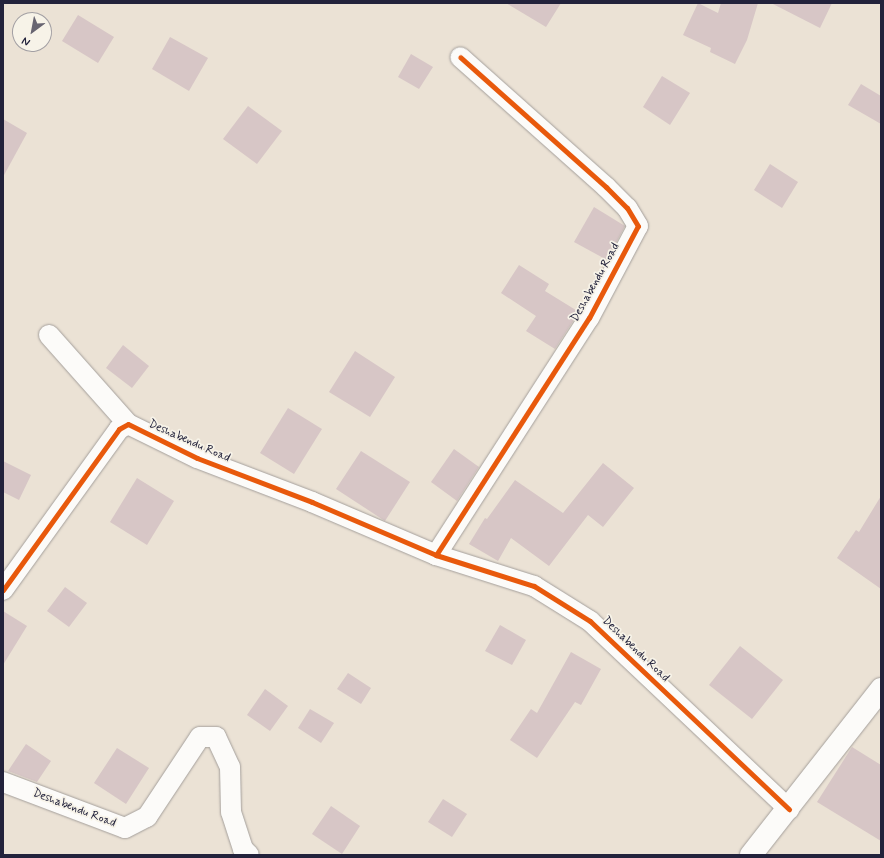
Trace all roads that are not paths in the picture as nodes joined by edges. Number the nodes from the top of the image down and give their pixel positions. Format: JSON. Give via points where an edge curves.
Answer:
{"nodes":[{"id":1,"x":460,"y":57,"type":"dead end"},
{"id":2,"x":49,"y":335,"type":"dead end"},
{"id":3,"x":128,"y":424,"type":"junction"},
{"id":4,"x":436,"y":555,"type":"junction"},
{"id":5,"x":3,"y":590,"type":"edge"},
{"id":6,"x":881,"y":689,"type":"edge"},
{"id":7,"x":3,"y":782,"type":"edge"},
{"id":8,"x":788,"y":809,"type":"junction"},
{"id":9,"x":249,"y":855,"type":"edge"},
{"id":10,"x":751,"y":855,"type":"edge"}],
"edges":[{"from":1,"to":4,"type":"street","name":"Deshabendu Road","via":[[606,186],[627,208],[638,226],[589,318]]},
{"from":2,"to":3,"type":"street"},
{"from":3,"to":4,"type":"street","name":"Deshabendu Road","via":[[197,458],[312,502]]},
{"from":3,"to":5,"type":"street","via":[[119,429]]},
{"from":4,"to":8,"type":"street","name":"Deshabendu Road","via":[[534,586],[590,621]]},
{"from":6,"to":8,"type":"main road"},
{"from":7,"to":9,"type":"street","name":"Deshabendu Road","via":[[125,828],[147,817],[200,737],[216,737],[230,767],[231,812],[243,850]]},
{"from":8,"to":10,"type":"main road"}]}
